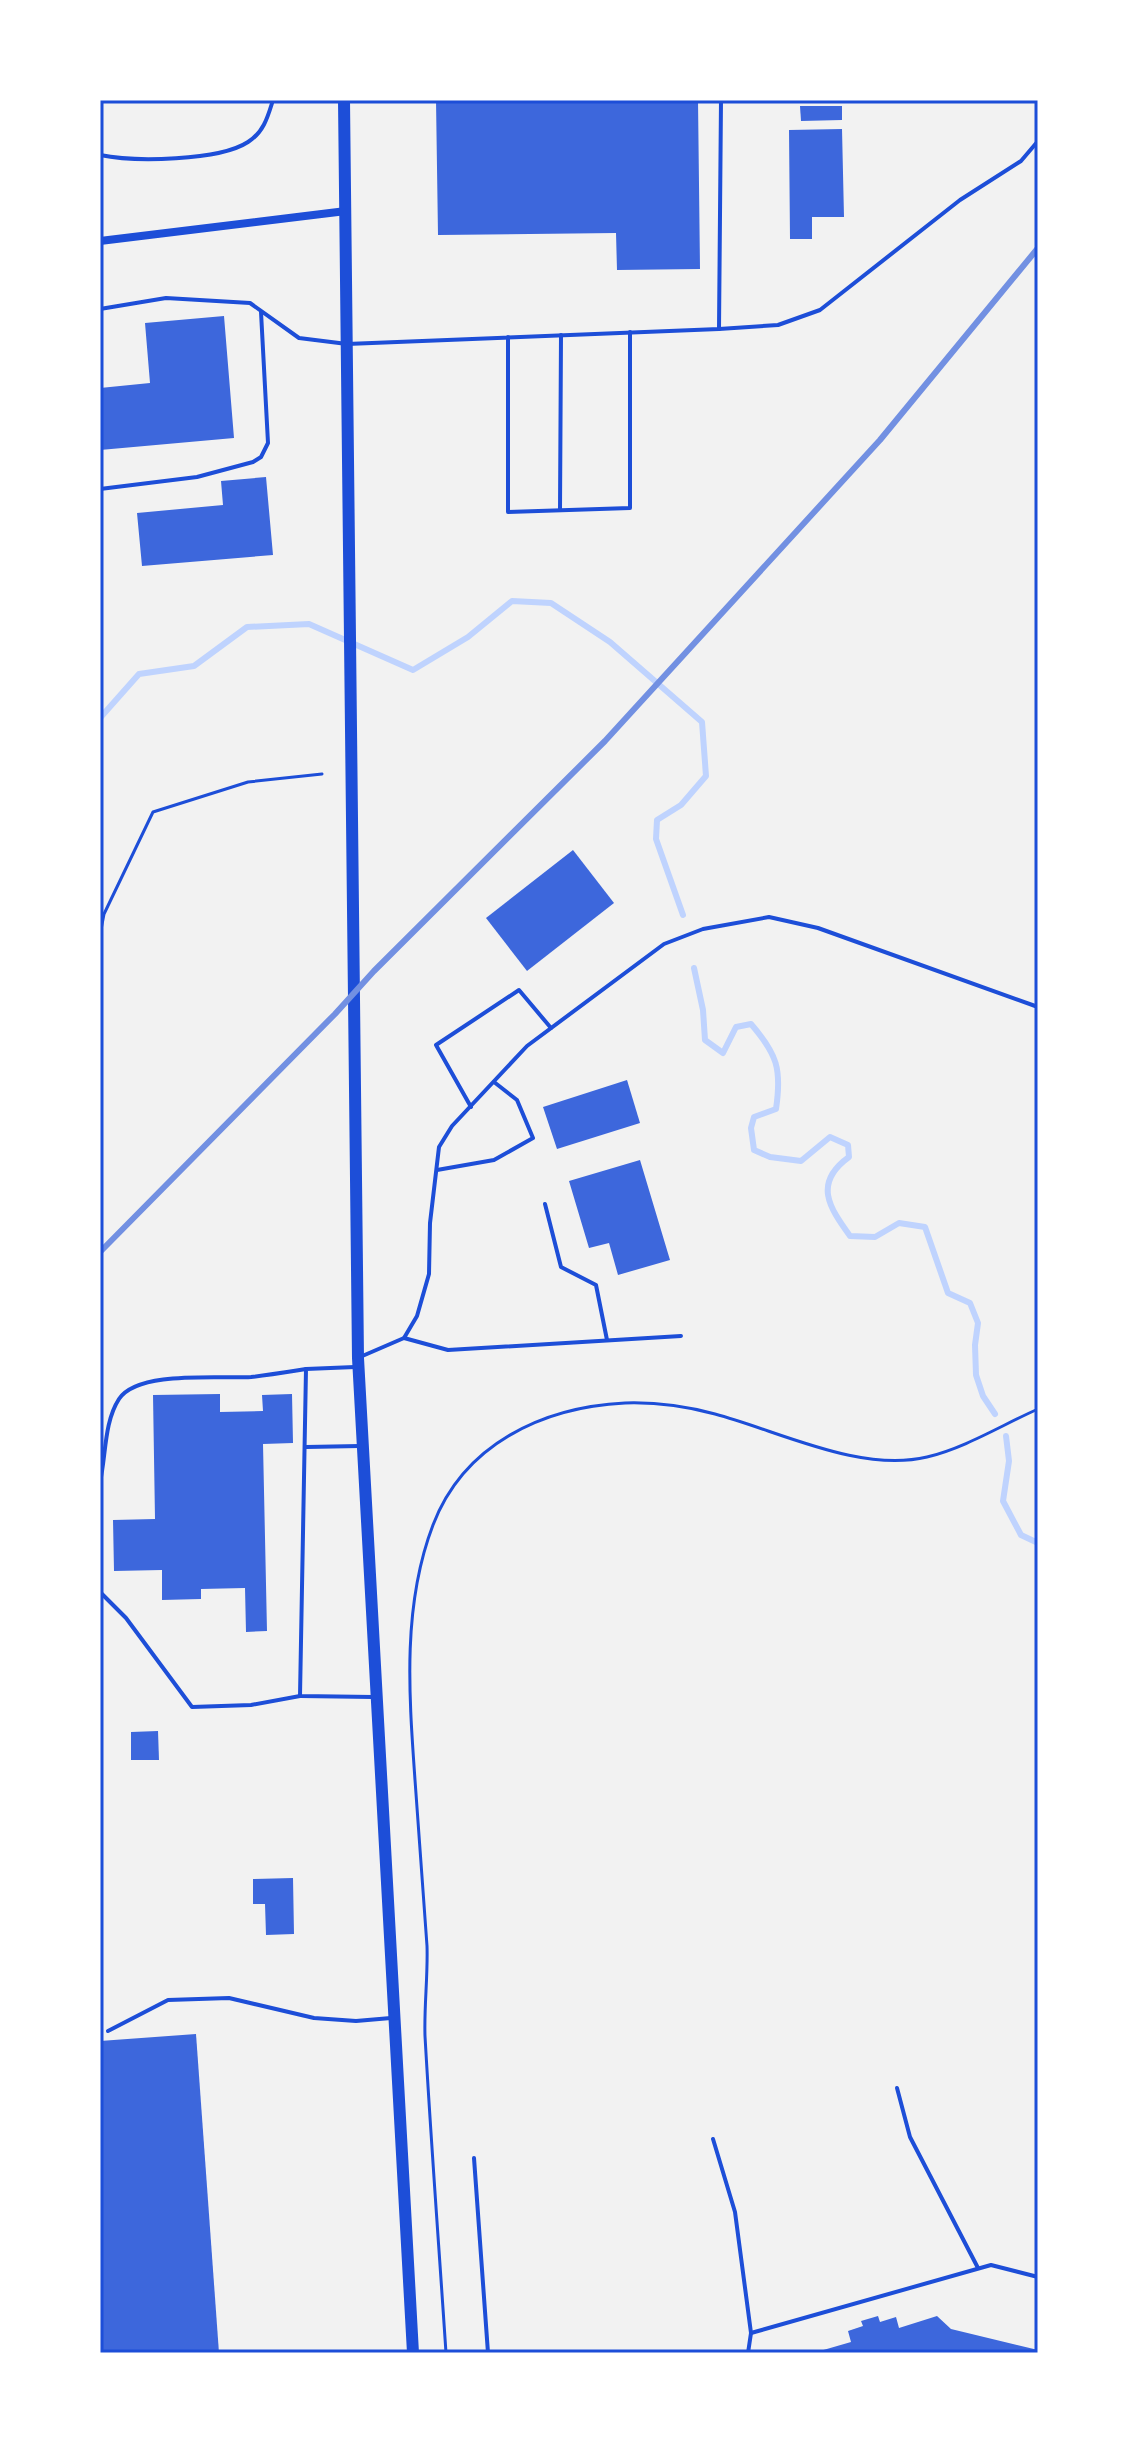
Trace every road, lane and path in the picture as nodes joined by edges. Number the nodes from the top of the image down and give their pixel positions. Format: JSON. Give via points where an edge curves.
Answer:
{"nodes":[{"id":1,"x":273,"y":100,"type":"edge"},
{"id":2,"x":344,"y":100,"type":"edge"},
{"id":3,"x":721,"y":100,"type":"edge"},
{"id":4,"x":1038,"y":141,"type":"edge"},
{"id":5,"x":100,"y":155,"type":"edge"},
{"id":6,"x":346,"y":211,"type":"junction"},
{"id":7,"x":100,"y":241,"type":"edge"},
{"id":8,"x":100,"y":309,"type":"edge"},
{"id":9,"x":261,"y":312,"type":"junction"},
{"id":10,"x":719,"y":329,"type":"junction"},
{"id":11,"x":630,"y":332,"type":"junction"},
{"id":12,"x":561,"y":335,"type":"junction"},
{"id":13,"x":508,"y":337,"type":"junction"},
{"id":14,"x":347,"y":344,"type":"junction"},
{"id":15,"x":100,"y":489,"type":"edge"},
{"id":16,"x":560,"y":510,"type":"junction"},
{"id":17,"x":322,"y":774,"type":"dead end"},
{"id":18,"x":100,"y":935,"type":"edge"},
{"id":19,"x":1038,"y":1007,"type":"edge"},
{"id":20,"x":551,"y":1028,"type":"junction"},
{"id":21,"x":494,"y":1082,"type":"junction"},
{"id":22,"x":471,"y":1107,"type":"junction"},
{"id":23,"x":437,"y":1170,"type":"junction"},
{"id":24,"x":545,"y":1204,"type":"dead end"},
{"id":25,"x":681,"y":1336,"type":"dead end"},
{"id":26,"x":404,"y":1338,"type":"junction"},
{"id":27,"x":607,"y":1340,"type":"junction"},
{"id":28,"x":358,"y":1362,"type":"junction"},
{"id":29,"x":306,"y":1369,"type":"junction"},
{"id":30,"x":1038,"y":1409,"type":"edge"},
{"id":31,"x":363,"y":1446,"type":"junction"},
{"id":32,"x":306,"y":1447,"type":"junction"},
{"id":33,"x":100,"y":1482,"type":"edge"},
{"id":34,"x":100,"y":1592,"type":"edge"},
{"id":35,"x":300,"y":1696,"type":"junction"},
{"id":36,"x":375,"y":1697,"type":"junction"},
{"id":37,"x":395,"y":2018,"type":"junction"},
{"id":38,"x":108,"y":2031,"type":"dead end"},
{"id":39,"x":897,"y":2088,"type":"dead end"},
{"id":40,"x":713,"y":2139,"type":"dead end"},
{"id":41,"x":474,"y":2158,"type":"dead end"},
{"id":42,"x":978,"y":2268,"type":"junction"},
{"id":43,"x":1038,"y":2277,"type":"edge"},
{"id":44,"x":751,"y":2333,"type":"junction"},
{"id":45,"x":413,"y":2353,"type":"edge"},
{"id":46,"x":446,"y":2353,"type":"edge"},
{"id":47,"x":488,"y":2353,"type":"edge"},
{"id":48,"x":737,"y":2353,"type":"edge"},
{"id":49,"x":748,"y":2353,"type":"edge"}],
"edges":[{"from":1,"to":5,"type":"lane","via":[[266,124],[232,150],[125,160]]},
{"from":2,"to":6,"type":"main road"},
{"from":3,"to":10,"type":"lane"},
{"from":4,"to":10,"type":"lane","via":[[1021,161],[960,200],[820,310],[778,325]]},
{"from":6,"to":7,"type":"street"},
{"from":6,"to":14,"type":"main road"},
{"from":8,"to":9,"type":"lane","via":[[166,298],[250,303]]},
{"from":9,"to":14,"type":"lane","via":[[299,338]]},
{"from":9,"to":15,"type":"lane","via":[[268,443],[261,457],[197,477]]},
{"from":10,"to":11,"type":"lane"},
{"from":11,"to":12,"type":"lane"},
{"from":11,"to":16,"type":"lane","via":[[630,508]]},
{"from":12,"to":13,"type":"lane"},
{"from":12,"to":16,"type":"lane"},
{"from":13,"to":14,"type":"lane"},
{"from":13,"to":16,"type":"lane","via":[[508,512]]},
{"from":14,"to":28,"type":"main road"},
{"from":17,"to":18,"type":"path","via":[[248,782],[153,812],[104,914]]},
{"from":19,"to":20,"type":"lane","via":[[818,928],[769,917],[703,929],[664,944]]},
{"from":20,"to":21,"type":"lane"},
{"from":20,"to":22,"type":"lane","via":[[519,990],[436,1045]]},
{"from":21,"to":22,"type":"lane"},
{"from":21,"to":23,"type":"lane","via":[[517,1100],[533,1138],[494,1160]]},
{"from":22,"to":23,"type":"lane","via":[[439,1147]]},
{"from":23,"to":26,"type":"lane","via":[[429,1274],[417,1316]]},
{"from":24,"to":27,"type":"lane","via":[[561,1267],[596,1285]]},
{"from":25,"to":27,"type":"lane"},
{"from":26,"to":27,"type":"lane","via":[[448,1350]]},
{"from":26,"to":28,"type":"lane"},
{"from":28,"to":29,"type":"lane"},
{"from":28,"to":31,"type":"main road"},
{"from":29,"to":32,"type":"lane"},
{"from":29,"to":33,"type":"lane","via":[[159,1380],[135,1387],[120,1396],[109,1423]]},
{"from":30,"to":46,"type":"path","via":[[927,1457],[892,1461],[852,1455],[678,1406],[588,1406],[523,1427],[476,1462],[452,1489],[418,1573],[410,1637],[427,1952],[425,2032]]},
{"from":31,"to":32,"type":"lane"},
{"from":31,"to":36,"type":"main road"},
{"from":32,"to":35,"type":"lane"},
{"from":34,"to":35,"type":"lane","via":[[126,1618],[192,1707]]},
{"from":35,"to":36,"type":"lane"},
{"from":36,"to":37,"type":"main road"},
{"from":37,"to":38,"type":"lane","via":[[314,2018],[229,1998],[168,2000]]},
{"from":37,"to":45,"type":"main road"},
{"from":39,"to":42,"type":"lane","via":[[910,2137]]},
{"from":40,"to":44,"type":"lane","via":[[735,2212]]},
{"from":41,"to":47,"type":"lane"},
{"from":42,"to":43,"type":"lane","via":[[991,2265]]},
{"from":42,"to":44,"type":"lane"},
{"from":44,"to":49,"type":"lane"},
{"from":48,"to":49,"type":"lane"}]}
